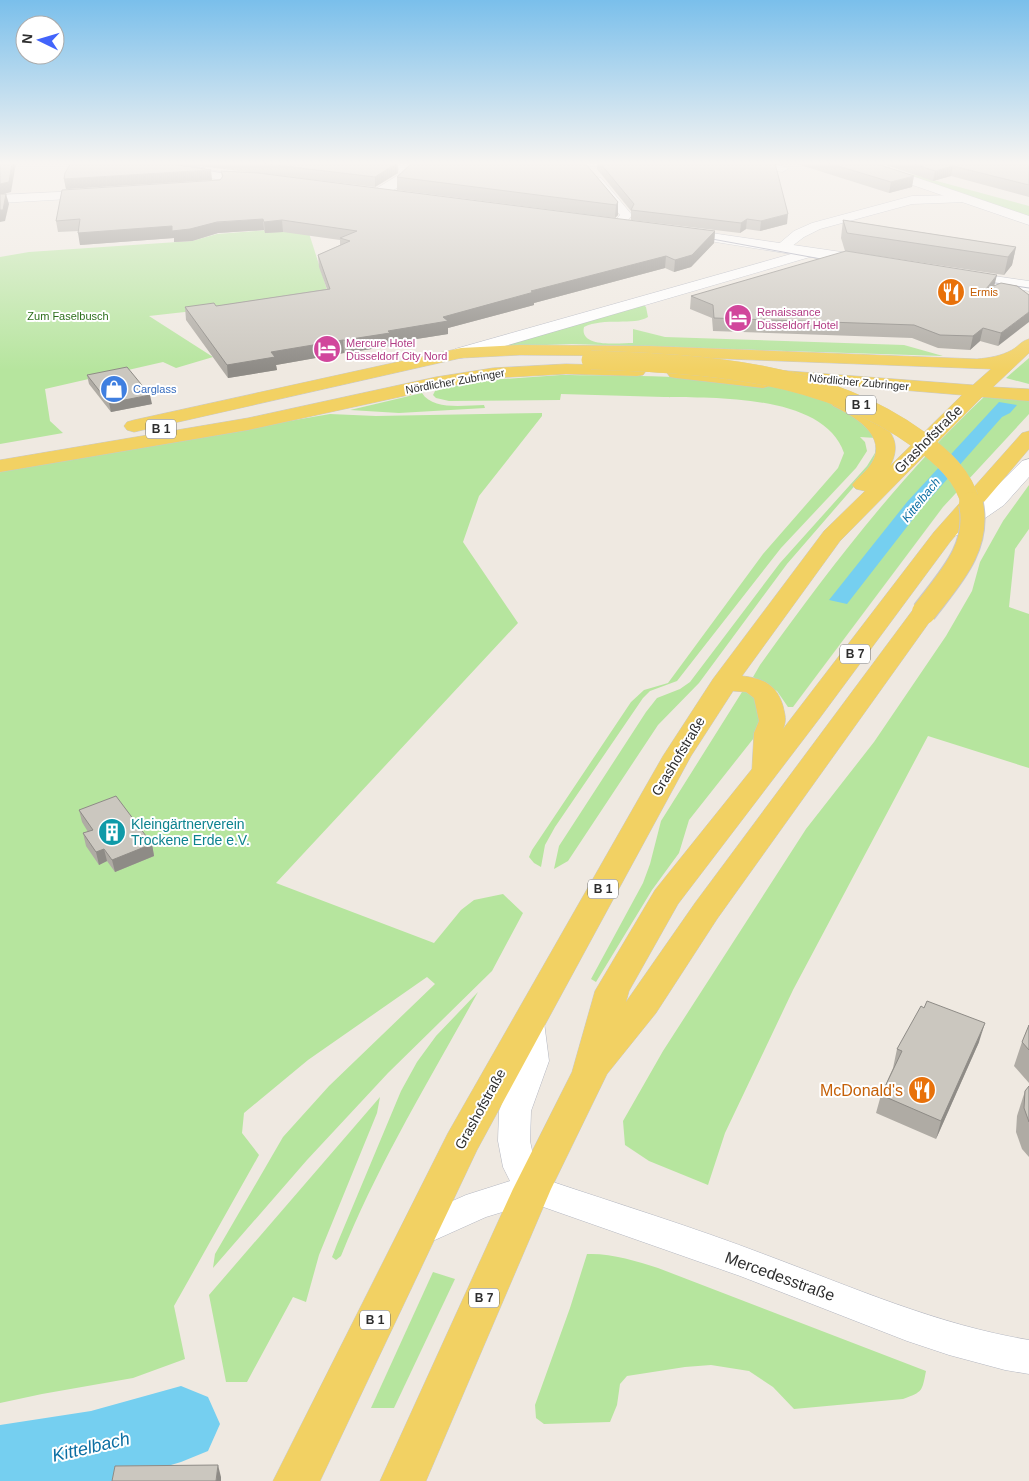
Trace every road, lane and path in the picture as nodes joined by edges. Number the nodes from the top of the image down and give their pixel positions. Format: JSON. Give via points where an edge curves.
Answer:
{"nodes":[{"id":1,"x":669,"y":232,"type":"edge"},
{"id":2,"x":673,"y":232,"type":"edge"},
{"id":3,"x":803,"y":232,"type":"edge"},
{"id":4,"x":782,"y":247,"type":"junction"},
{"id":5,"x":828,"y":254,"type":"junction"},
{"id":6,"x":768,"y":257,"type":"junction"},
{"id":7,"x":795,"y":257,"type":"junction"},
{"id":8,"x":1029,"y":286,"type":"edge"},
{"id":9,"x":1029,"y":295,"type":"edge"},
{"id":10,"x":1023,"y":349,"type":"edge"},
{"id":11,"x":461,"y":353,"type":"junction"},
{"id":12,"x":913,"y":362,"type":"junction"},
{"id":13,"x":676,"y":373,"type":"junction"},
{"id":14,"x":850,"y":380,"type":"junction"},
{"id":15,"x":982,"y":393,"type":"junction"},
{"id":16,"x":1029,"y":396,"type":"edge"},
{"id":17,"x":1029,"y":437,"type":"edge"},
{"id":18,"x":0,"y":450,"type":"edge"},
{"id":19,"x":0,"y":456,"type":"edge"},
{"id":20,"x":1029,"y":465,"type":"edge"},
{"id":21,"x":0,"y":466,"type":"edge"},
{"id":22,"x":832,"y":536,"type":"junction"},
{"id":23,"x":942,"y":537,"type":"junction"},
{"id":24,"x":722,"y":685,"type":"junction"},
{"id":25,"x":765,"y":768,"type":"junction"},
{"id":26,"x":529,"y":1022,"type":"junction"},
{"id":27,"x":590,"y":1072,"type":"junction"},
{"id":28,"x":532,"y":1189,"type":"junction"},
{"id":29,"x":417,"y":1233,"type":"junction"},
{"id":30,"x":1029,"y":1357,"type":"edge"},
{"id":31,"x":296,"y":1481,"type":"edge"},
{"id":32,"x":403,"y":1481,"type":"edge"}],
"edges":[{"from":1,"to":6,"type":"main road"},
{"from":2,"to":4,"type":"main road"},
{"from":3,"to":4,"type":"street"},
{"from":4,"to":5,"type":"main road"},
{"from":5,"to":7,"type":"main road","name":"Nördlicher Zubringer"},
{"from":5,"to":7,"type":"main road","via":[[883,267]]},
{"from":6,"to":7,"type":"main road","name":"Nördlicher Zubringer"},
{"from":6,"to":11,"type":"main road","name":"Nördlicher Zubringer"},
{"from":8,"to":9,"type":"main road","via":[[944,277]]},
{"from":10,"to":12,"type":"main road","name":"Nördlicher Zubringer","via":[[996,363]]},
{"from":10,"to":15,"type":"main road","name":"Grashofstraße"},
{"from":11,"to":12,"type":"main road","name":"Nördlicher Zubringer","via":[[650,351]]},
{"from":11,"to":18,"type":"main road","name":"Nördlicher Zubringer","number":"B 1","via":[[96,434]]},
{"from":12,"to":14,"type":"main road","via":[[927,369],[926,374],[913,380]]},
{"from":13,"to":14,"type":"main road","name":"Nördlicher Zubringer"},
{"from":13,"to":21,"type":"main road","name":"Nördlicher Zubringer","number":"B 1","via":[[566,369],[493,373],[248,424]]},
{"from":13,"to":22,"type":"main road","number":"B 1","via":[[794,386],[847,405],[872,423],[885,442],[884,459],[840,512]]},
{"from":14,"to":15,"type":"main road","name":"Nördlicher Zubringer"},
{"from":15,"to":16,"type":"main road","name":"Nördlicher Zubringer"},
{"from":15,"to":22,"type":"main road","name":"Grashofstraße"},
{"from":17,"to":23,"type":"main road","number":"B 7"},
{"from":19,"to":27,"type":"main road","number":"B 1","bridge":true,"via":[[145,432],[432,372],[478,364],[542,359],[690,364],[782,378],[864,406],[916,436],[949,464],[971,499],[971,538],[966,550],[706,911],[644,1004]]},
{"from":20,"to":23,"type":"main road","via":[[996,500]]},
{"from":22,"to":24,"type":"main road","name":"Grashofstraße","number":"B 1"},
{"from":23,"to":25,"type":"main road","number":"B 7"},
{"from":24,"to":25,"type":"main road","via":[[731,682],[752,685],[767,696],[773,721],[768,733]]},
{"from":24,"to":26,"type":"main road","name":"Grashofstraße","number":"B 1","via":[[676,756]]},
{"from":25,"to":27,"type":"main road","number":"B 7","via":[[652,920],[612,991]]},
{"from":26,"to":28,"type":"street","via":[[534,1060],[515,1112],[514,1141],[519,1166]]},
{"from":26,"to":29,"type":"main road","name":"Grashofstraße","number":"B 1","via":[[461,1144]]},
{"from":27,"to":28,"type":"main road","number":"B 7"},
{"from":28,"to":29,"type":"street","via":[[478,1205]]},
{"from":28,"to":30,"type":"street","name":"Mercedesstraße","via":[[747,1263],[924,1329]]},
{"from":28,"to":32,"type":"main road","number":"B 7"},
{"from":29,"to":31,"type":"main road","number":"B 1"}]}
